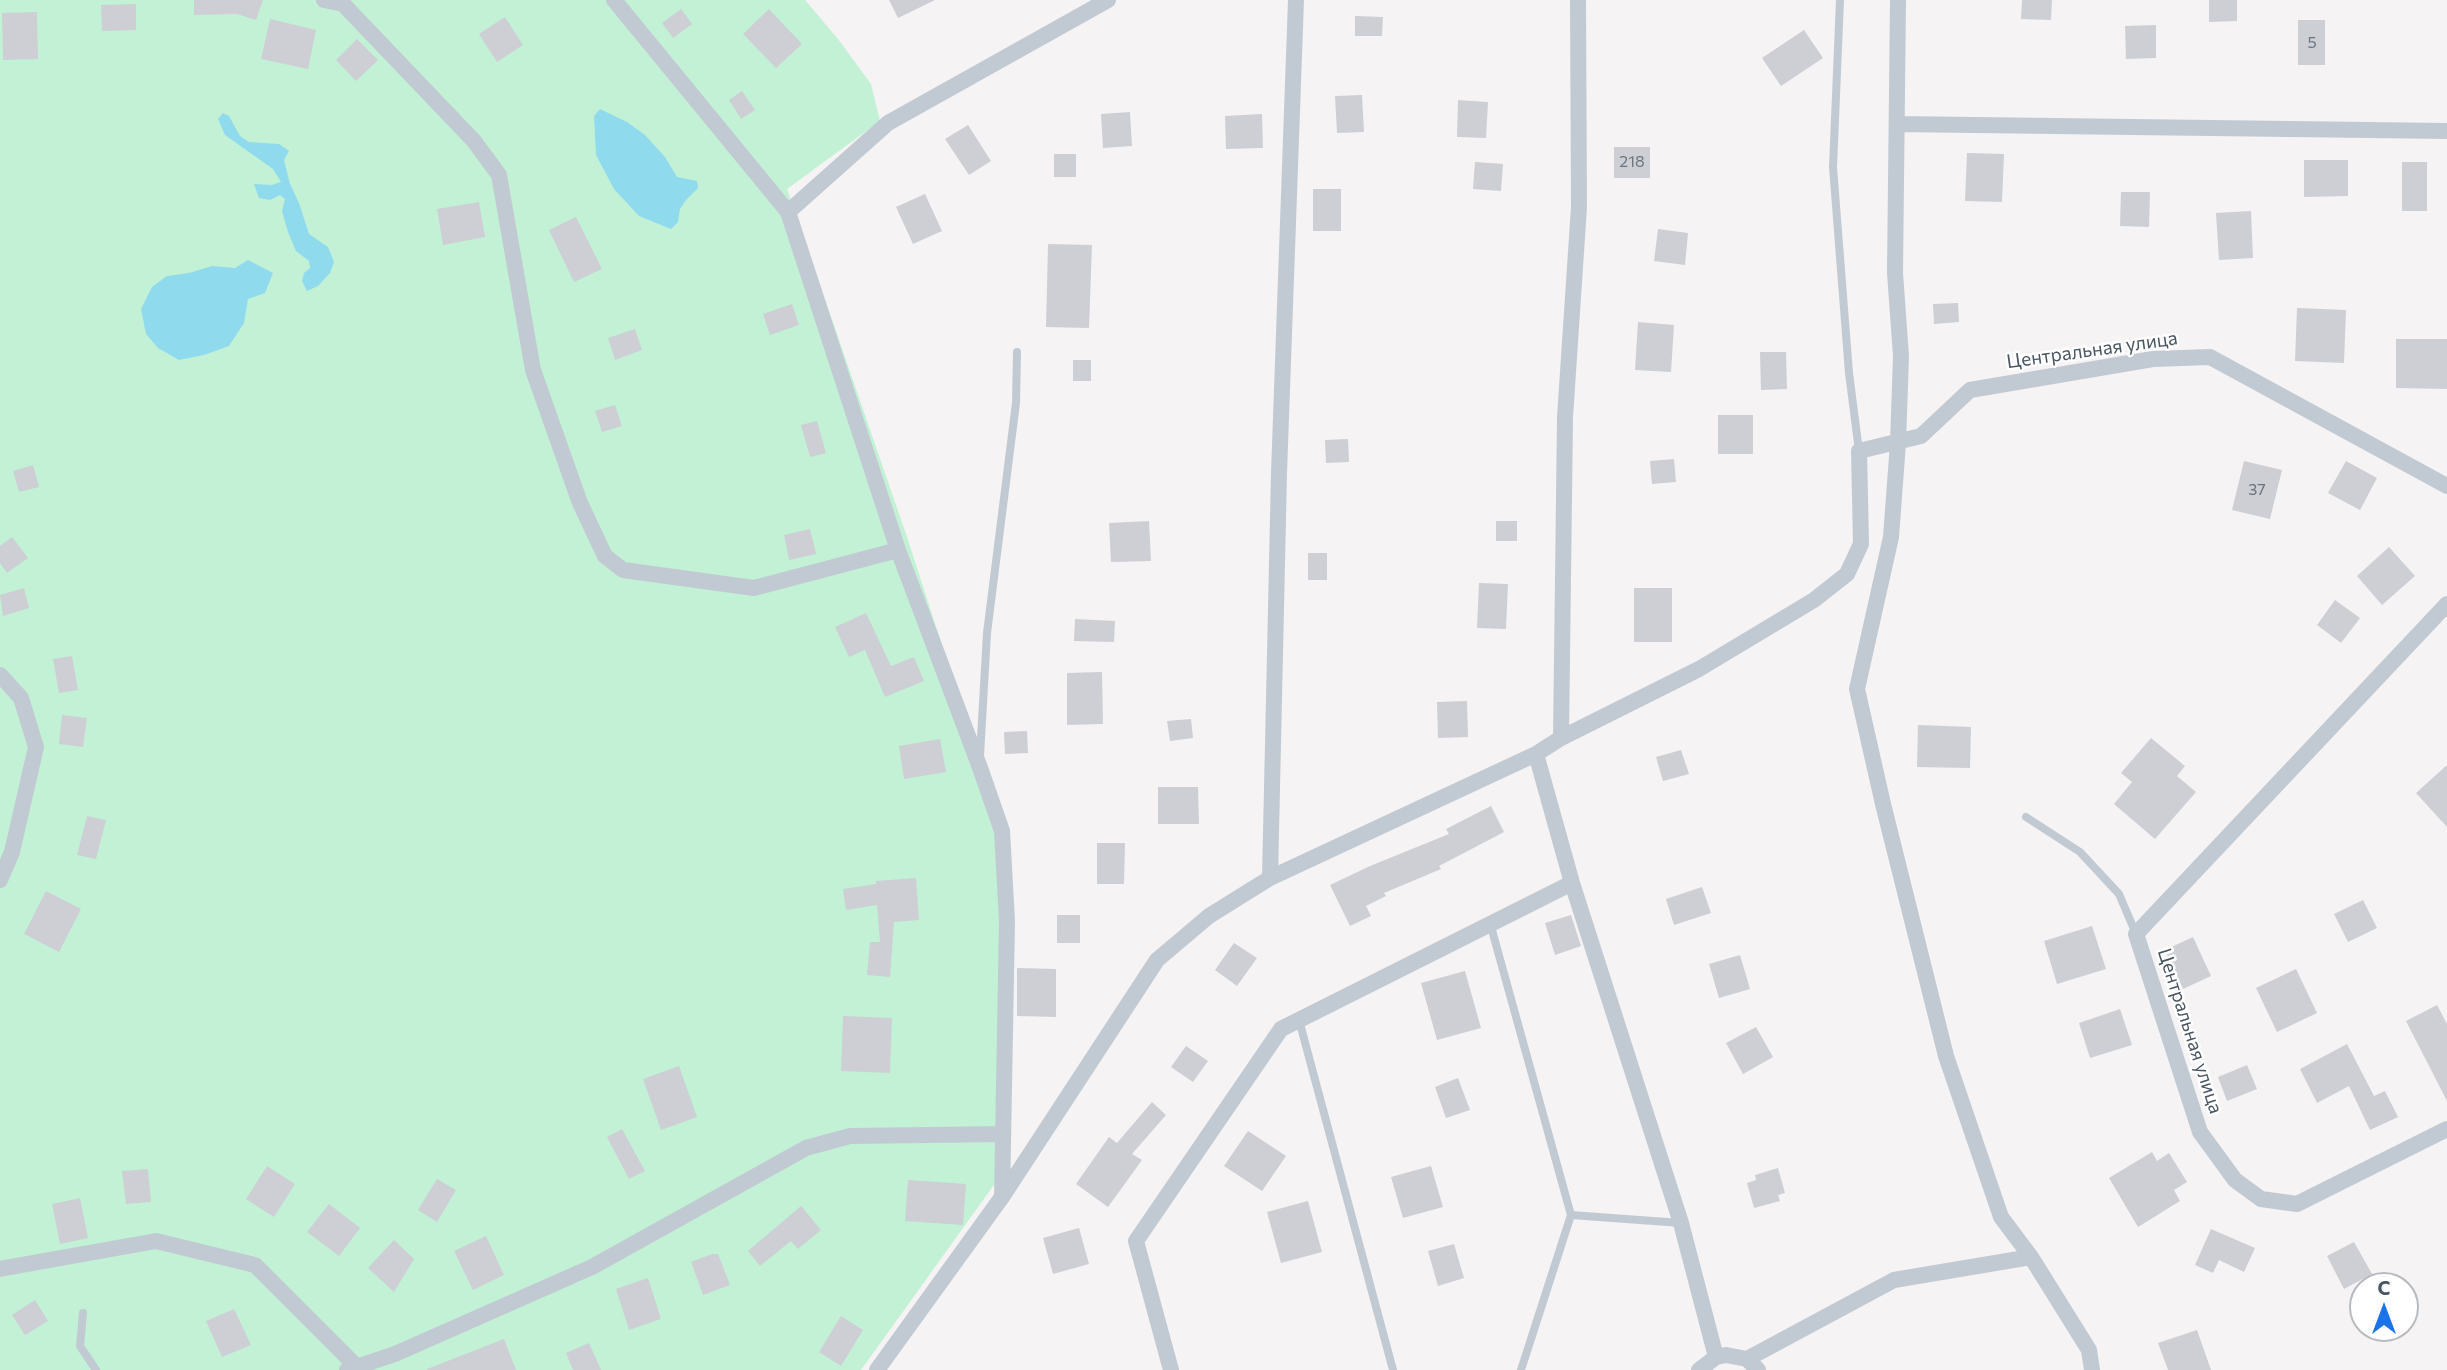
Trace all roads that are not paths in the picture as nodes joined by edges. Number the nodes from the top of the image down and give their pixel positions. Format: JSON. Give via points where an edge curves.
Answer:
{"nodes":[{"id":1,"x":324,"y":0,"type":"edge"},
{"id":2,"x":614,"y":0,"type":"edge"},
{"id":3,"x":1108,"y":0,"type":"edge"},
{"id":4,"x":1296,"y":0,"type":"edge"},
{"id":5,"x":1578,"y":0,"type":"edge"},
{"id":6,"x":1840,"y":0,"type":"edge"},
{"id":7,"x":1898,"y":0,"type":"edge"},
{"id":8,"x":1897,"y":124,"type":"junction"},
{"id":9,"x":2447,"y":131,"type":"edge"},
{"id":10,"x":788,"y":212,"type":"junction"},
{"id":11,"x":1017,"y":352,"type":"dead end"},
{"id":12,"x":1898,"y":443,"type":"junction"},
{"id":13,"x":1858,"y":451,"type":"junction"},
{"id":14,"x":2447,"y":486,"type":"edge"},
{"id":15,"x":898,"y":550,"type":"junction"},
{"id":16,"x":2447,"y":604,"type":"edge"},
{"id":17,"x":0,"y":675,"type":"edge"},
{"id":18,"x":1561,"y":738,"type":"junction"},
{"id":19,"x":1536,"y":754,"type":"junction"},
{"id":20,"x":979,"y":765,"type":"junction"},
{"id":21,"x":2026,"y":817,"type":"dead end"},
{"id":22,"x":1270,"y":878,"type":"junction"},
{"id":23,"x":0,"y":880,"type":"edge"},
{"id":24,"x":1572,"y":883,"type":"junction"},
{"id":25,"x":1490,"y":923,"type":"junction"},
{"id":26,"x":2136,"y":934,"type":"junction"},
{"id":27,"x":1299,"y":1020,"type":"junction"},
{"id":28,"x":2447,"y":1129,"type":"edge"},
{"id":29,"x":1003,"y":1134,"type":"junction"},
{"id":30,"x":1003,"y":1197,"type":"junction"},
{"id":31,"x":1571,"y":1215,"type":"junction"},
{"id":32,"x":1681,"y":1223,"type":"junction"},
{"id":33,"x":2031,"y":1257,"type":"junction"},
{"id":34,"x":0,"y":1269,"type":"edge"},
{"id":35,"x":83,"y":1313,"type":"dead end"},
{"id":36,"x":1716,"y":1357,"type":"junction"},
{"id":37,"x":1752,"y":1365,"type":"edge"},
{"id":38,"x":352,"y":1368,"type":"edge"},
{"id":39,"x":96,"y":1370,"type":"edge"},
{"id":40,"x":877,"y":1370,"type":"edge"},
{"id":41,"x":1171,"y":1370,"type":"edge"},
{"id":42,"x":1393,"y":1370,"type":"edge"},
{"id":43,"x":1521,"y":1370,"type":"edge"},
{"id":44,"x":1699,"y":1370,"type":"edge"},
{"id":45,"x":2092,"y":1370,"type":"edge"}],
"edges":[{"from":1,"to":15,"type":"street","via":[[343,4],[474,141],[499,175],[533,370],[580,503],[605,556],[623,570],[754,588]]},
{"from":2,"to":10,"type":"street"},
{"from":3,"to":10,"type":"street","via":[[888,122]]},
{"from":4,"to":22,"type":"street"},
{"from":5,"to":18,"type":"street","via":[[1579,207],[1565,417]]},
{"from":6,"to":13,"type":"lane","via":[[1833,167]]},
{"from":7,"to":8,"type":"street"},
{"from":8,"to":9,"type":"street"},
{"from":8,"to":12,"type":"street"},
{"from":10,"to":15,"type":"street"},
{"from":11,"to":20,"type":"lane","via":[[1016,403],[987,633]]},
{"from":12,"to":13,"type":"street","name":"Центральная улица"},
{"from":12,"to":14,"type":"street","name":"Центральная улица","via":[[1921,436],[1970,390],[2153,359],[2210,357]]},
{"from":12,"to":33,"type":"street","via":[[1891,537],[1857,689],[1946,1056],[2001,1217]]},
{"from":13,"to":18,"type":"street","via":[[1861,544],[1847,574],[1814,600],[1699,669]]},
{"from":15,"to":20,"type":"street"},
{"from":16,"to":26,"type":"street","name":"Центральная улица"},
{"from":17,"to":23,"type":"street","via":[[21,698],[36,747],[12,852]]},
{"from":18,"to":19,"type":"street"},
{"from":19,"to":22,"type":"street"},
{"from":19,"to":24,"type":"street"},
{"from":20,"to":29,"type":"street","via":[[1002,831],[1006,874]]},
{"from":21,"to":26,"type":"lane","via":[[2080,852],[2112,886]]},
{"from":22,"to":30,"type":"street","via":[[1209,916],[1157,960]]},
{"from":24,"to":25,"type":"street"},
{"from":24,"to":32,"type":"street"},
{"from":25,"to":27,"type":"street"},
{"from":25,"to":31,"type":"lane"},
{"from":26,"to":28,"type":"street","name":"Центральная улица","via":[[2200,1132],[2235,1180],[2261,1199],[2297,1204]]},
{"from":27,"to":41,"type":"street","via":[[1281,1029],[1136,1241]]},
{"from":27,"to":42,"type":"lane"},
{"from":29,"to":30,"type":"street"},
{"from":29,"to":38,"type":"street","via":[[850,1136],[806,1148],[592,1267],[396,1354]]},
{"from":30,"to":40,"type":"street"},
{"from":31,"to":32,"type":"lane"},
{"from":31,"to":43,"type":"lane"},
{"from":32,"to":36,"type":"street"},
{"from":33,"to":37,"type":"street","via":[[1894,1280]]},
{"from":33,"to":45,"type":"street","via":[[2089,1350]]},
{"from":34,"to":38,"type":"street","via":[[156,1241],[255,1265]]},
{"from":35,"to":39,"type":"lane","via":[[80,1346]]},
{"from":36,"to":37,"type":"street","via":[[1726,1355]]},
{"from":36,"to":44,"type":"street"}]}
